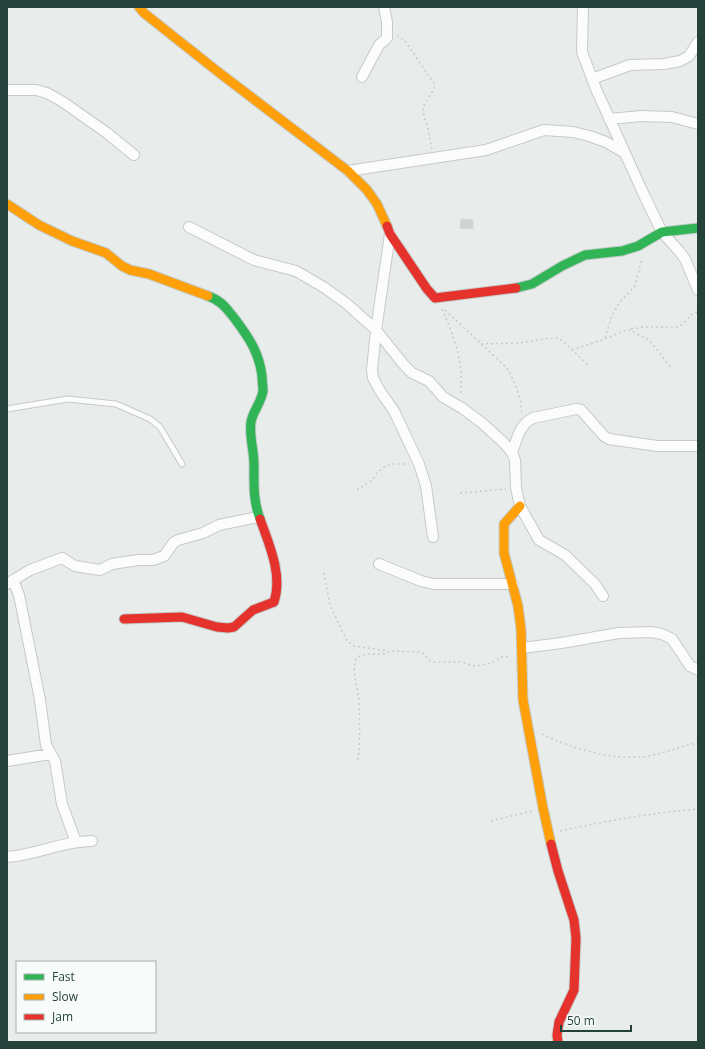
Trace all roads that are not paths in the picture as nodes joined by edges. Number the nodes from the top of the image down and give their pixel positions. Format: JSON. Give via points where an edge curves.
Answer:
{"nodes":[{"id":1,"x":139,"y":7,"type":"edge"},
{"id":2,"x":384,"y":7,"type":"edge"},
{"id":3,"x":582,"y":7,"type":"edge"},
{"id":4,"x":698,"y":42,"type":"edge"},
{"id":5,"x":362,"y":77,"type":"dead end"},
{"id":6,"x":592,"y":79,"type":"junction"},
{"id":7,"x":7,"y":90,"type":"edge"},
{"id":8,"x":609,"y":119,"type":"junction"},
{"id":9,"x":698,"y":124,"type":"edge"},
{"id":10,"x":625,"y":153,"type":"junction"},
{"id":11,"x":134,"y":155,"type":"dead end"},
{"id":12,"x":348,"y":171,"type":"junction"},
{"id":13,"x":7,"y":204,"type":"edge"},
{"id":14,"x":189,"y":226,"type":"dead end"},
{"id":15,"x":698,"y":228,"type":"edge"},
{"id":16,"x":662,"y":232,"type":"junction"},
{"id":17,"x":390,"y":234,"type":"junction"},
{"id":18,"x":698,"y":290,"type":"edge"},
{"id":19,"x":376,"y":330,"type":"junction"},
{"id":20,"x":7,"y":408,"type":"edge"},
{"id":21,"x":698,"y":446,"type":"edge"},
{"id":22,"x":512,"y":453,"type":"junction"},
{"id":23,"x":182,"y":464,"type":"dead end"},
{"id":24,"x":520,"y":506,"type":"junction"},
{"id":25,"x":258,"y":517,"type":"junction"},
{"id":26,"x":433,"y":537,"type":"dead end"},
{"id":27,"x":378,"y":564,"type":"dead end"},
{"id":28,"x":10,"y":582,"type":"edge"},
{"id":29,"x":512,"y":584,"type":"junction"},
{"id":30,"x":603,"y":596,"type":"dead end"},
{"id":31,"x":124,"y":619,"type":"dead end"},
{"id":32,"x":522,"y":651,"type":"junction"},
{"id":33,"x":698,"y":670,"type":"edge"},
{"id":34,"x":51,"y":754,"type":"junction"},
{"id":35,"x":7,"y":761,"type":"edge"},
{"id":36,"x":92,"y":841,"type":"dead end"},
{"id":37,"x":76,"y":842,"type":"junction"},
{"id":38,"x":7,"y":857,"type":"edge"},
{"id":39,"x":558,"y":1042,"type":"edge"}],
"edges":[{"from":1,"to":12,"type":"street","via":[[217,71]]},
{"from":2,"to":5,"type":"street","via":[[387,38],[379,46]]},
{"from":3,"to":6,"type":"street","via":[[582,52]]},
{"from":4,"to":6,"type":"street","via":[[689,56],[680,61],[630,65]]},
{"from":6,"to":8,"type":"street"},
{"from":7,"to":11,"type":"street","via":[[36,90],[47,93],[101,128]]},
{"from":8,"to":9,"type":"street","via":[[672,117]]},
{"from":8,"to":10,"type":"street"},
{"from":10,"to":12,"type":"street","via":[[589,136],[544,130],[486,150]]},
{"from":10,"to":16,"type":"street"},
{"from":12,"to":17,"type":"street","via":[[377,204]]},
{"from":13,"to":25,"type":"street","via":[[72,242],[106,253],[130,270],[149,274],[216,299],[240,325],[250,339],[260,362],[263,389],[251,423],[254,494]]},
{"from":14,"to":19,"type":"street","via":[[254,260],[296,271],[347,304]]},
{"from":15,"to":16,"type":"street"},
{"from":16,"to":17,"type":"street","via":[[638,246],[622,251],[585,255],[522,287],[438,298],[435,298],[427,288]]},
{"from":16,"to":18,"type":"street","via":[[685,259]]},
{"from":17,"to":19,"type":"street"},
{"from":19,"to":22,"type":"street","via":[[412,374],[429,380],[443,397],[482,423]]},
{"from":19,"to":26,"type":"street","via":[[372,370],[374,378],[419,464],[426,486]]},
{"from":20,"to":23,"type":"lane","via":[[68,399],[116,404],[150,419],[160,427]]},
{"from":21,"to":22,"type":"street","via":[[657,446],[609,439],[578,409],[533,418],[523,424]]},
{"from":22,"to":24,"type":"street"},
{"from":24,"to":29,"type":"street","via":[[503,527],[504,553]]},
{"from":24,"to":30,"type":"street","via":[[539,540],[565,555],[595,584]]},
{"from":25,"to":28,"type":"street","via":[[219,525],[178,540],[164,556],[153,560],[112,564],[100,570],[75,566],[62,558],[30,570]]},
{"from":25,"to":31,"type":"street","via":[[274,558],[277,593],[274,602],[253,610],[230,628],[184,618]]},
{"from":27,"to":29,"type":"street","via":[[433,584]]},
{"from":28,"to":34,"type":"street","via":[[19,595],[40,700],[46,745]]},
{"from":29,"to":32,"type":"street","via":[[521,629]]},
{"from":32,"to":33,"type":"street","via":[[620,633],[651,632],[672,639],[690,666]]},
{"from":32,"to":39,"type":"street","via":[[523,700],[543,808],[558,871],[574,920],[576,938],[574,990],[559,1022]]},
{"from":34,"to":35,"type":"street"},
{"from":34,"to":37,"type":"street","via":[[57,766],[62,804]]},
{"from":36,"to":37,"type":"street"},
{"from":37,"to":38,"type":"street"}]}
